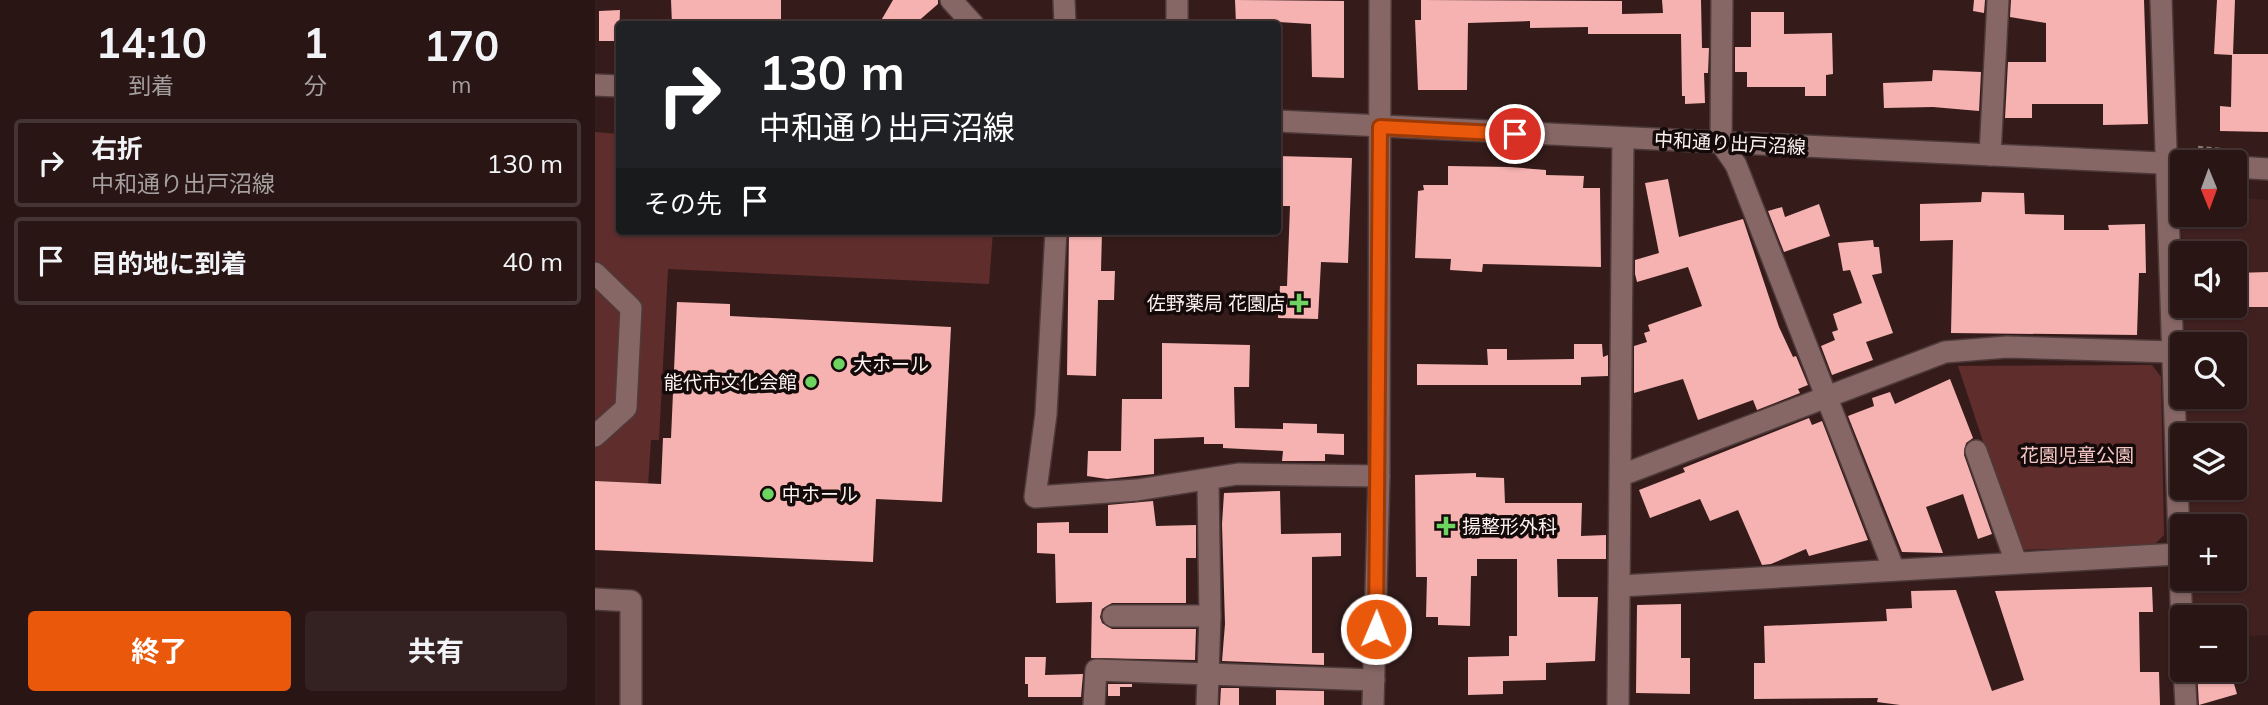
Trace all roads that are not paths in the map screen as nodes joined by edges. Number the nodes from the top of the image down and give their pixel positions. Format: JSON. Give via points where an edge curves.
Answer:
{"nodes":[{"id":1,"x":951,"y":0,"type":"edge"},
{"id":2,"x":1064,"y":0,"type":"edge"},
{"id":3,"x":1177,"y":0,"type":"edge"},
{"id":4,"x":1380,"y":0,"type":"edge"},
{"id":5,"x":1722,"y":0,"type":"edge"},
{"id":6,"x":1998,"y":0,"type":"edge"},
{"id":7,"x":2161,"y":0,"type":"edge"},
{"id":8,"x":970,"y":21,"type":"edge"},
{"id":9,"x":1065,"y":21,"type":"edge"},
{"id":10,"x":1177,"y":21,"type":"edge"},
{"id":11,"x":595,"y":85,"type":"edge"},
{"id":12,"x":616,"y":86,"type":"edge"},
{"id":13,"x":1281,"y":121,"type":"edge"},
{"id":14,"x":1380,"y":127,"type":"junction"},
{"id":15,"x":1623,"y":138,"type":"junction"},
{"id":16,"x":1721,"y":143,"type":"junction"},
{"id":17,"x":2174,"y":150,"type":"edge"},
{"id":18,"x":1990,"y":155,"type":"junction"},
{"id":19,"x":2170,"y":163,"type":"edge"},
{"id":20,"x":2247,"y":168,"type":"edge"},
{"id":21,"x":2268,"y":169,"type":"edge"},
{"id":22,"x":2174,"y":228,"type":"edge"},
{"id":23,"x":1056,"y":235,"type":"edge"},
{"id":24,"x":595,"y":272,"type":"edge"},
{"id":25,"x":2172,"y":332,"type":"edge"},
{"id":26,"x":2170,"y":352,"type":"edge"},
{"id":27,"x":1827,"y":395,"type":"junction"},
{"id":28,"x":2174,"y":409,"type":"edge"},
{"id":29,"x":595,"y":436,"type":"edge"},
{"id":30,"x":1976,"y":451,"type":"dead end"},
{"id":31,"x":1622,"y":475,"type":"junction"},
{"id":32,"x":1379,"y":476,"type":"junction"},
{"id":33,"x":1208,"y":480,"type":"junction"},
{"id":34,"x":2177,"y":514,"type":"edge"},
{"id":35,"x":2170,"y":554,"type":"edge"},
{"id":36,"x":2016,"y":562,"type":"junction"},
{"id":37,"x":1894,"y":570,"type":"junction"},
{"id":38,"x":1621,"y":586,"type":"junction"},
{"id":39,"x":595,"y":599,"type":"edge"},
{"id":40,"x":1113,"y":616,"type":"dead end"},
{"id":41,"x":1210,"y":616,"type":"junction"},
{"id":42,"x":1209,"y":675,"type":"junction"},
{"id":43,"x":1374,"y":680,"type":"junction"},
{"id":44,"x":2185,"y":682,"type":"edge"},
{"id":45,"x":631,"y":705,"type":"edge"},
{"id":46,"x":1094,"y":705,"type":"edge"},
{"id":47,"x":1207,"y":705,"type":"edge"},
{"id":48,"x":1373,"y":705,"type":"edge"},
{"id":49,"x":1618,"y":705,"type":"edge"},
{"id":50,"x":2186,"y":705,"type":"edge"}],
"edges":[{"from":1,"to":8,"type":"street"},
{"from":2,"to":9,"type":"street"},
{"from":3,"to":10,"type":"street"},
{"from":4,"to":14,"type":"street"},
{"from":5,"to":16,"type":"street"},
{"from":6,"to":18,"type":"street"},
{"from":7,"to":17,"type":"street"},
{"from":11,"to":12,"type":"street"},
{"from":13,"to":14,"type":"street","name":"中和通り出戸沼線"},
{"from":14,"to":15,"type":"street","name":"中和通り出戸沼線"},
{"from":14,"to":32,"type":"street"},
{"from":15,"to":16,"type":"street","name":"中和通り出戸沼線"},
{"from":15,"to":31,"type":"street"},
{"from":16,"to":18,"type":"street","name":"中和通り出戸沼線"},
{"from":16,"to":27,"type":"street","via":[[1736,165]]},
{"from":18,"to":19,"type":"street","name":"中和通り出戸沼線"},
{"from":20,"to":21,"type":"street"},
{"from":22,"to":25,"type":"street"},
{"from":23,"to":33,"type":"street","via":[[1046,414],[1035,497],[1137,491]]},
{"from":24,"to":29,"type":"street","via":[[631,308],[626,408]]},
{"from":26,"to":27,"type":"street","via":[[2007,347],[1945,352]]},
{"from":27,"to":31,"type":"street"},
{"from":27,"to":37,"type":"street"},
{"from":28,"to":34,"type":"street"},
{"from":30,"to":36,"type":"street"},
{"from":31,"to":38,"type":"street"},
{"from":32,"to":33,"type":"street","via":[[1238,474]]},
{"from":32,"to":43,"type":"street"},
{"from":33,"to":41,"type":"street"},
{"from":35,"to":36,"type":"street"},
{"from":36,"to":37,"type":"street"},
{"from":37,"to":38,"type":"street"},
{"from":38,"to":49,"type":"street"},
{"from":39,"to":45,"type":"street","via":[[631,601]]},
{"from":40,"to":41,"type":"street"},
{"from":41,"to":42,"type":"street"},
{"from":42,"to":43,"type":"street"},
{"from":42,"to":46,"type":"street","via":[[1096,670]]},
{"from":42,"to":47,"type":"street"},
{"from":43,"to":48,"type":"street"},
{"from":44,"to":50,"type":"street"}]}
